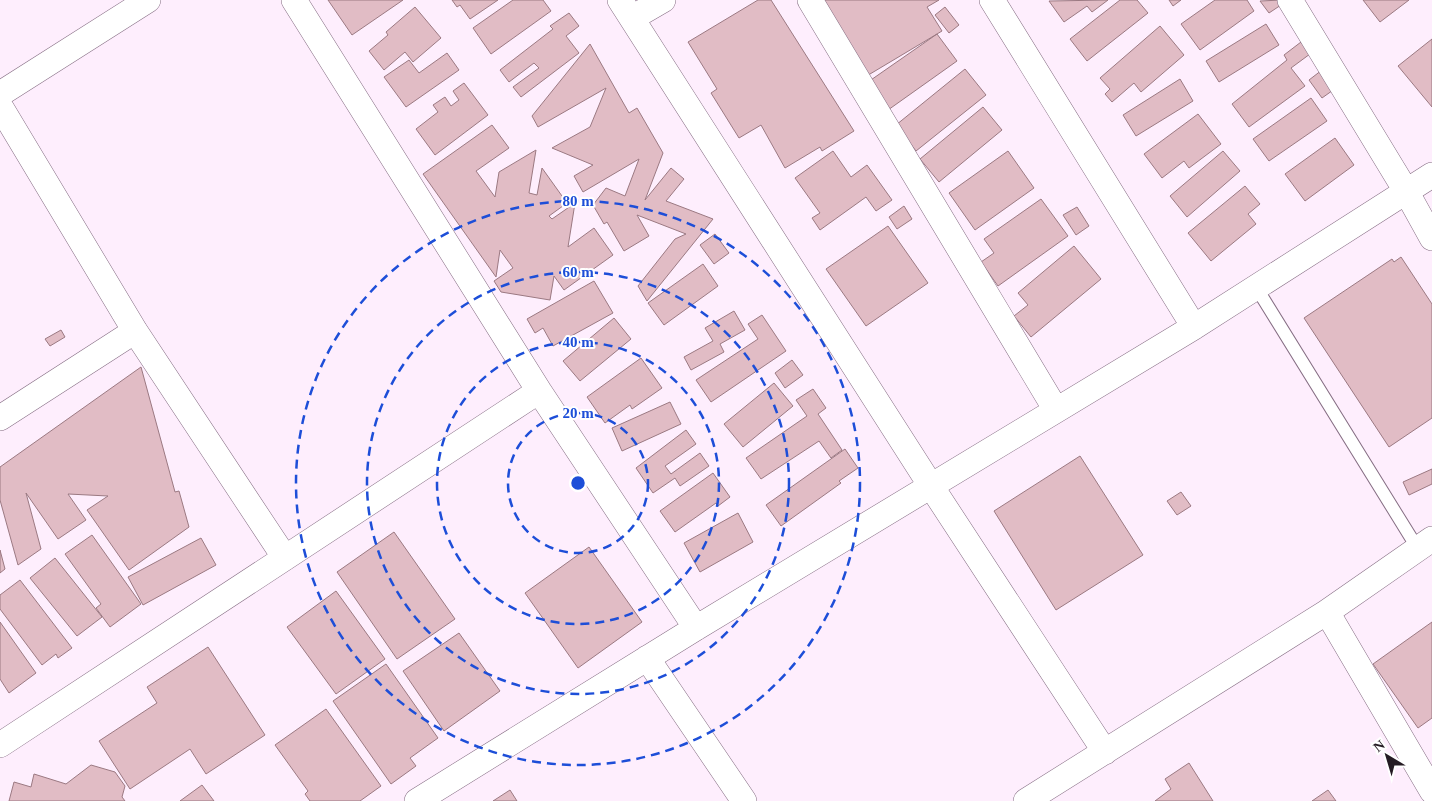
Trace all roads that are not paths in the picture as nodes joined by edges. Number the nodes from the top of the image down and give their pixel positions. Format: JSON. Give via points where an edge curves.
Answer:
{"nodes":[{"id":1,"x":148,"y":0,"type":"edge"},
{"id":2,"x":294,"y":0,"type":"edge"},
{"id":3,"x":663,"y":0,"type":"edge"},
{"id":4,"x":810,"y":0,"type":"edge"},
{"id":5,"x":992,"y":0,"type":"edge"},
{"id":6,"x":1290,"y":0,"type":"edge"},
{"id":7,"x":626,"y":9,"type":"edge"},
{"id":8,"x":0,"y":94,"type":"edge"},
{"id":9,"x":0,"y":106,"type":"edge"},
{"id":10,"x":1432,"y":175,"type":"edge"},
{"id":11,"x":1406,"y":191,"type":"junction"},
{"id":12,"x":1432,"y":238,"type":"edge"},
{"id":13,"x":1256,"y":287,"type":"junction"},
{"id":14,"x":1194,"y":327,"type":"junction"},
{"id":15,"x":135,"y":331,"type":"junction"},
{"id":16,"x":539,"y":390,"type":"junction"},
{"id":17,"x":1056,"y":410,"type":"junction"},
{"id":18,"x":0,"y":418,"type":"edge"},
{"id":19,"x":930,"y":486,"type":"junction"},
{"id":20,"x":1425,"y":544,"type":"edge"},
{"id":21,"x":285,"y":558,"type":"junction"},
{"id":22,"x":1327,"y":612,"type":"junction"},
{"id":23,"x":696,"y":628,"type":"junction"},
{"id":24,"x":647,"y":658,"type":"junction"},
{"id":25,"x":0,"y":745,"type":"edge"},
{"id":26,"x":1105,"y":752,"type":"junction"},
{"id":27,"x":1432,"y":791,"type":"edge"},
{"id":28,"x":417,"y":801,"type":"edge"},
{"id":29,"x":744,"y":801,"type":"edge"},
{"id":30,"x":1026,"y":801,"type":"edge"}],
"edges":[{"from":1,"to":8,"type":"street"},
{"from":2,"to":16,"type":"street"},
{"from":3,"to":7,"type":"street"},
{"from":4,"to":17,"type":"street"},
{"from":5,"to":14,"type":"street"},
{"from":6,"to":11,"type":"street"},
{"from":7,"to":19,"type":"street"},
{"from":9,"to":15,"type":"street"},
{"from":10,"to":11,"type":"street"},
{"from":11,"to":12,"type":"street"},
{"from":11,"to":13,"type":"street"},
{"from":13,"to":14,"type":"street"},
{"from":13,"to":20,"type":"lane"},
{"from":14,"to":17,"type":"street"},
{"from":15,"to":18,"type":"street"},
{"from":15,"to":21,"type":"street"},
{"from":16,"to":21,"type":"street"},
{"from":16,"to":23,"type":"street"},
{"from":17,"to":19,"type":"street"},
{"from":19,"to":23,"type":"street"},
{"from":19,"to":26,"type":"street"},
{"from":20,"to":22,"type":"street"},
{"from":21,"to":25,"type":"street"},
{"from":22,"to":26,"type":"street"},
{"from":22,"to":27,"type":"street"},
{"from":23,"to":24,"type":"street"},
{"from":24,"to":28,"type":"street"},
{"from":24,"to":29,"type":"street"},
{"from":26,"to":30,"type":"street"}]}
